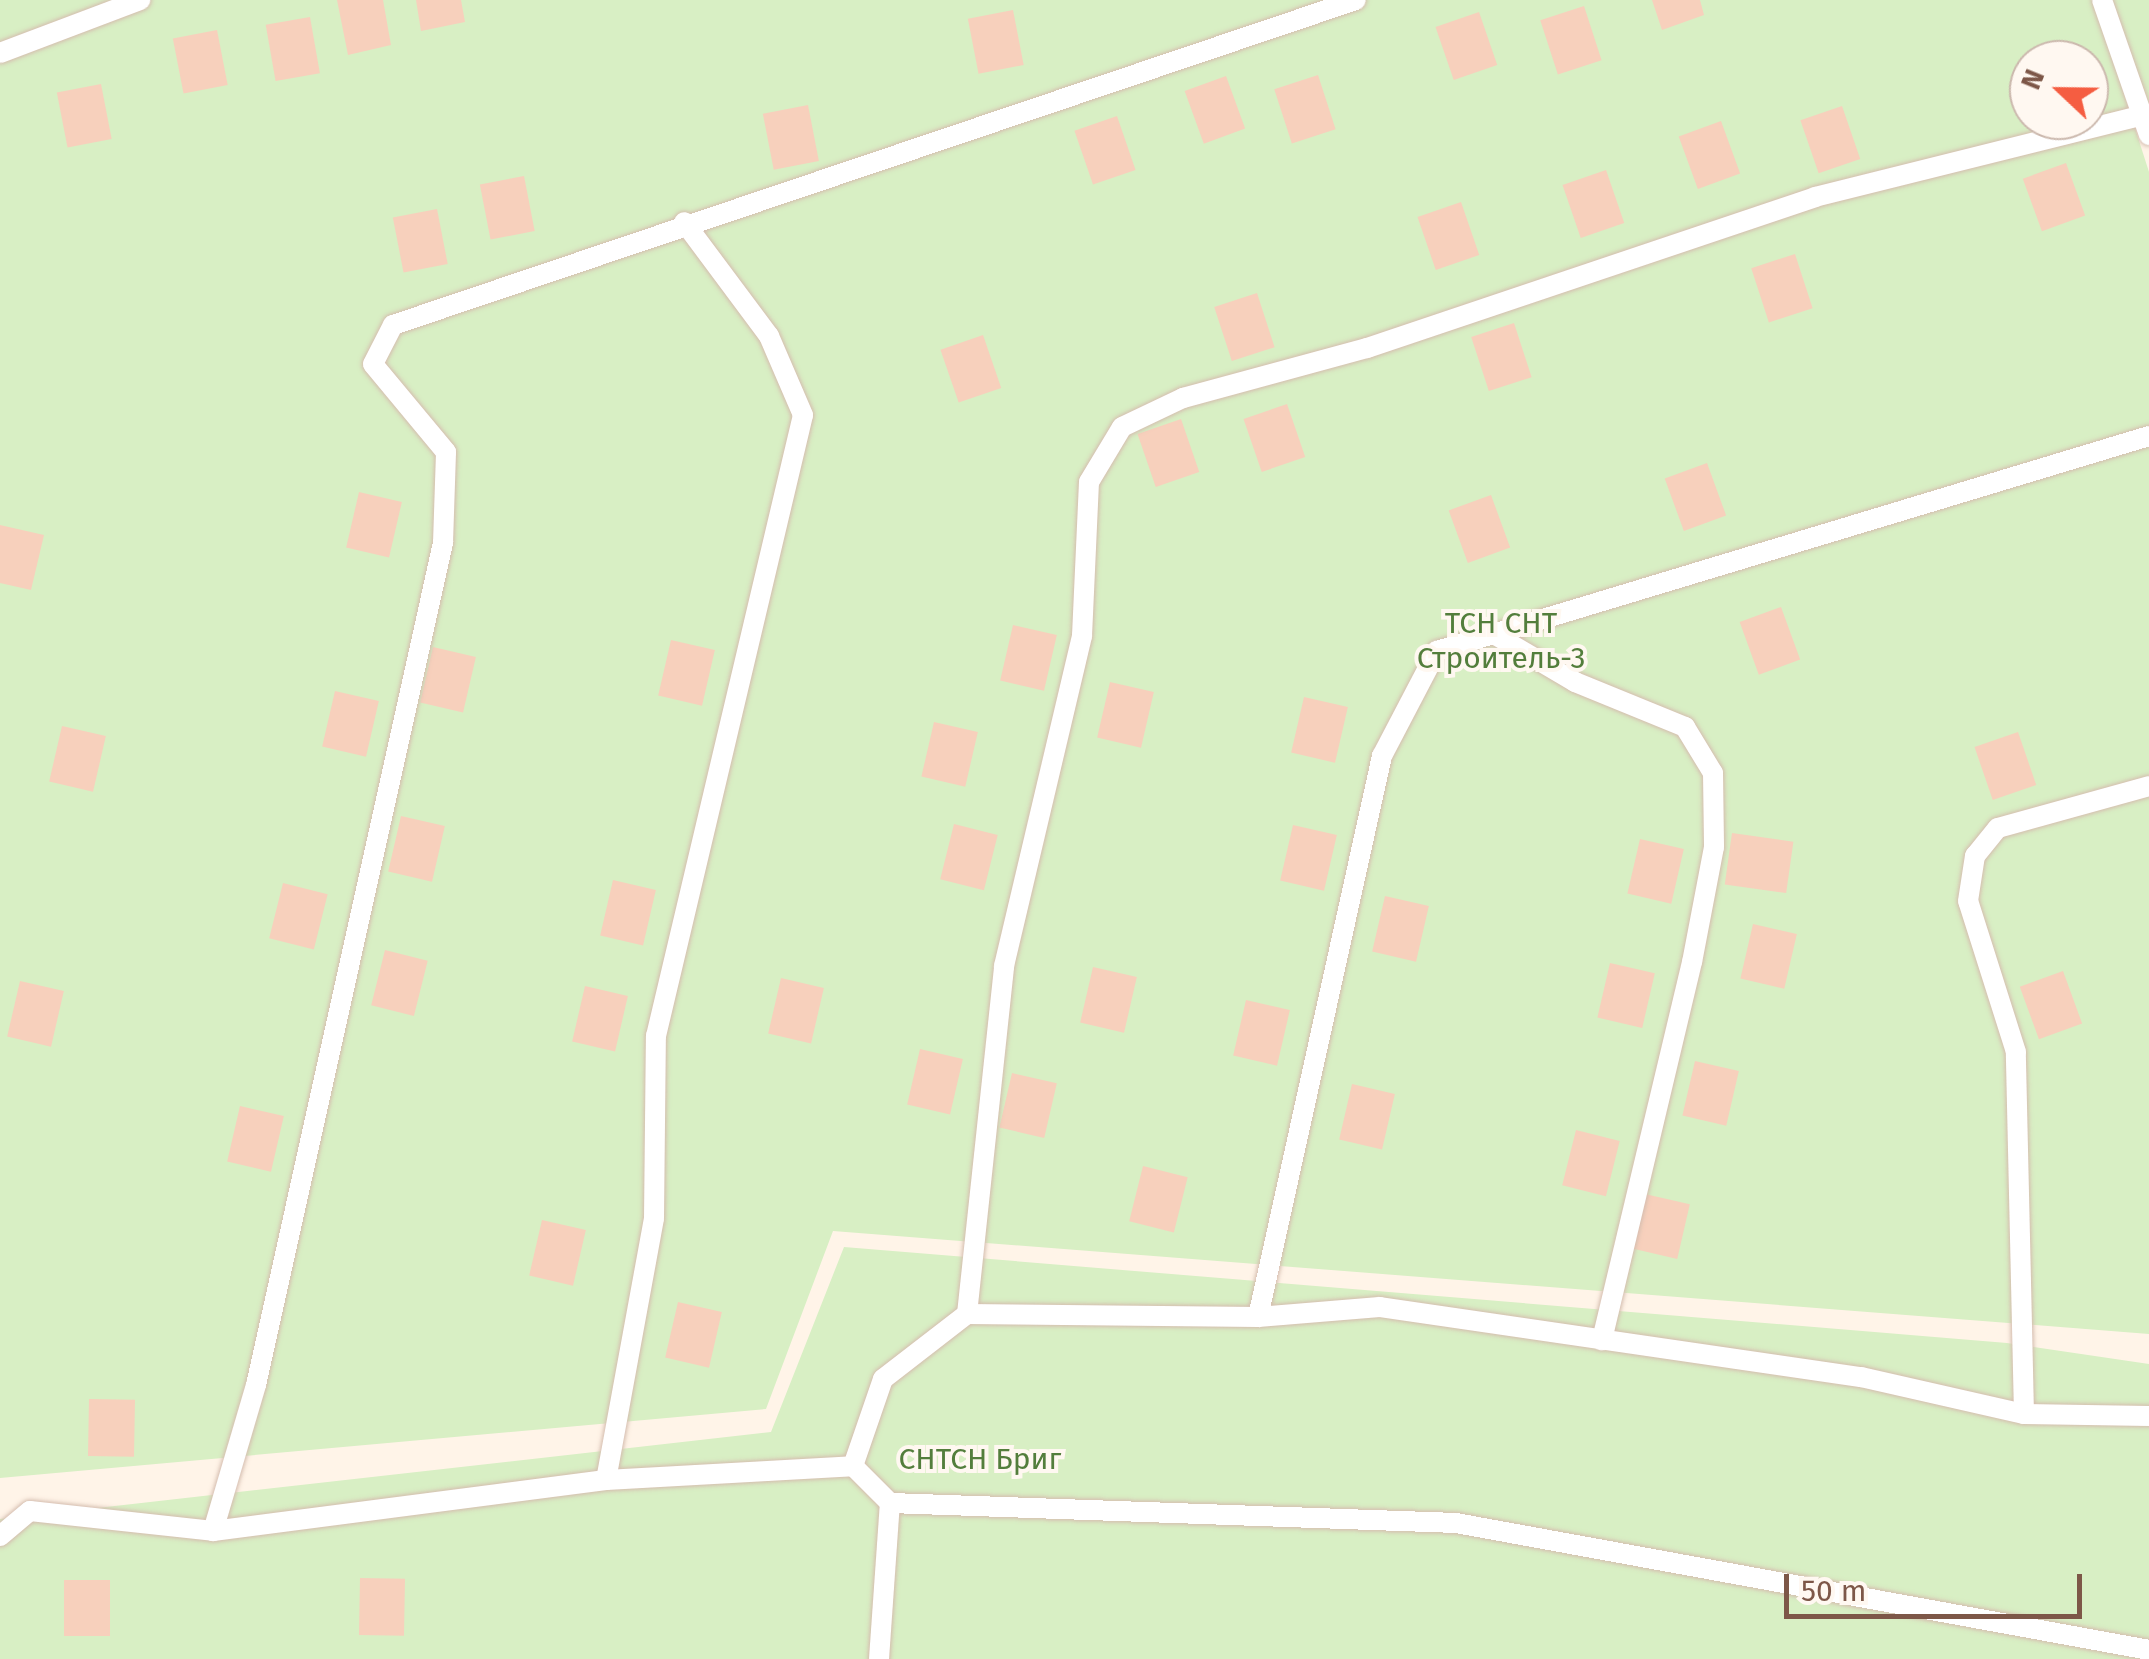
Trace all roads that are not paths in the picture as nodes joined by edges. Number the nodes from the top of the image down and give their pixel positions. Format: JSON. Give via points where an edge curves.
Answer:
{"nodes":[{"id":1,"x":140,"y":0,"type":"edge"},
{"id":2,"x":1356,"y":0,"type":"edge"},
{"id":3,"x":2102,"y":0,"type":"edge"},
{"id":4,"x":0,"y":54,"type":"edge"},
{"id":5,"x":2146,"y":125,"type":"edge"},
{"id":6,"x":684,"y":222,"type":"junction"},
{"id":7,"x":2149,"y":436,"type":"edge"},
{"id":8,"x":1497,"y":636,"type":"junction"},
{"id":9,"x":2149,"y":786,"type":"edge"},
{"id":10,"x":967,"y":1314,"type":"junction"},
{"id":11,"x":1258,"y":1316,"type":"junction"},
{"id":12,"x":1602,"y":1340,"type":"junction"},
{"id":13,"x":2024,"y":1414,"type":"junction"},
{"id":14,"x":2149,"y":1416,"type":"edge"},
{"id":15,"x":853,"y":1466,"type":"junction"},
{"id":16,"x":606,"y":1480,"type":"junction"},
{"id":17,"x":890,"y":1503,"type":"junction"},
{"id":18,"x":213,"y":1531,"type":"junction"},
{"id":19,"x":0,"y":1536,"type":"edge"},
{"id":20,"x":2149,"y":1650,"type":"edge"},
{"id":21,"x":879,"y":1659,"type":"edge"}],
"edges":[{"from":1,"to":4,"type":"lane"},
{"from":2,"to":6,"type":"lane"},
{"from":3,"to":5,"type":"lane"},
{"from":5,"to":10,"type":"lane","via":[[1815,197],[1367,348],[1183,398],[1122,427],[1089,482],[1082,636],[1004,966]]},
{"from":6,"to":16,"type":"lane","via":[[769,336],[802,414],[656,1036],[654,1218]]},
{"from":6,"to":18,"type":"lane","via":[[393,325],[374,364],[446,452],[443,543],[256,1385]]},
{"from":7,"to":8,"type":"lane","via":[[1664,575]]},
{"from":8,"to":11,"type":"lane","via":[[1437,651],[1382,756]]},
{"from":8,"to":12,"type":"lane","via":[[1574,682],[1685,727],[1713,773],[1714,847],[1692,962]]},
{"from":9,"to":13,"type":"lane","via":[[1998,828],[1975,856],[1968,901],[2016,1052]]},
{"from":10,"to":11,"type":"lane"},
{"from":10,"to":15,"type":"lane","via":[[883,1380]]},
{"from":11,"to":12,"type":"lane","via":[[1380,1308]]},
{"from":12,"to":13,"type":"lane","via":[[1861,1377]]},
{"from":13,"to":14,"type":"lane"},
{"from":15,"to":16,"type":"lane"},
{"from":15,"to":17,"type":"lane"},
{"from":16,"to":18,"type":"lane"},
{"from":17,"to":20,"type":"lane","via":[[1456,1523]]},
{"from":17,"to":21,"type":"lane"},
{"from":18,"to":19,"type":"lane","via":[[30,1512]]}]}
